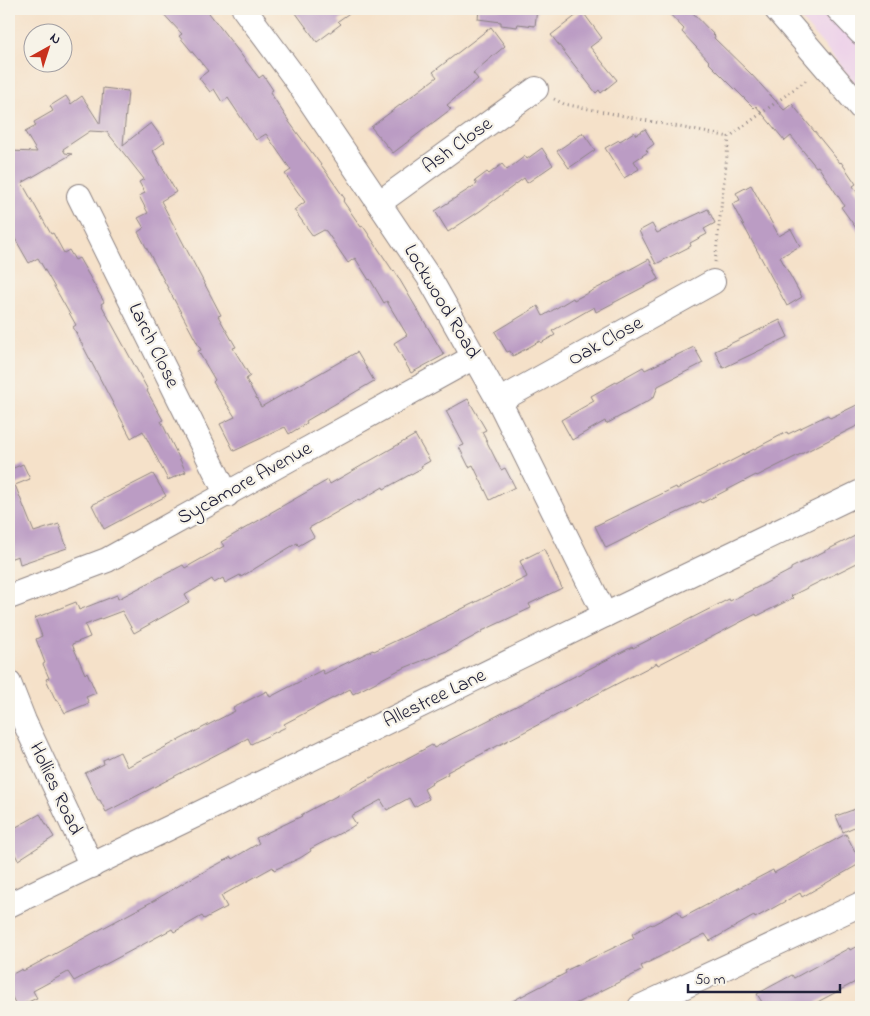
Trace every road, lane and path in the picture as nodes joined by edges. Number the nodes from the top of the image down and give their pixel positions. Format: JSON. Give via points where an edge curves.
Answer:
{"nodes":[{"id":1,"x":244,"y":9,"type":"edge"},
{"id":2,"x":776,"y":9,"type":"edge"},
{"id":3,"x":838,"y":9,"type":"edge"},
{"id":4,"x":861,"y":33,"type":"edge"},
{"id":5,"x":826,"y":65,"type":"junction"},
{"id":6,"x":536,"y":90,"type":"joint"},
{"id":7,"x":858,"y":98,"type":"edge"},
{"id":8,"x":729,"y":137,"type":"junction"},
{"id":9,"x":79,"y":196,"type":"dead end"},
{"id":10,"x":379,"y":203,"type":"junction"},
{"id":11,"x":713,"y":282,"type":"joint"},
{"id":12,"x":474,"y":358,"type":"junction"},
{"id":13,"x":499,"y":402,"type":"junction"},
{"id":14,"x":861,"y":492,"type":"edge"},
{"id":15,"x":227,"y":495,"type":"junction"},
{"id":16,"x":9,"y":597,"type":"edge"},
{"id":17,"x":605,"y":615,"type":"junction"},
{"id":18,"x":9,"y":683,"type":"edge"},
{"id":19,"x":92,"y":866,"type":"junction"},
{"id":20,"x":9,"y":904,"type":"edge"},
{"id":21,"x":861,"y":904,"type":"edge"},
{"id":22,"x":640,"y":1007,"type":"edge"}],
"edges":[{"from":1,"to":10,"type":"street","name":"Lockwood Road"},
{"from":2,"to":5,"type":"street"},
{"from":3,"to":4,"type":"street"},
{"from":5,"to":7,"type":"street"},
{"from":5,"to":8,"type":"path"},
{"from":6,"to":8,"type":"path","via":[[564,104]]},
{"from":6,"to":10,"type":"street","name":"Ash Close"},
{"from":8,"to":11,"type":"path"},
{"from":9,"to":15,"type":"street","name":"Larch Close"},
{"from":10,"to":12,"type":"street","name":"Lockwood Road","via":[[430,279]]},
{"from":11,"to":13,"type":"street","name":"Oak Close"},
{"from":12,"to":13,"type":"street","name":"Lockwood Road"},
{"from":12,"to":15,"type":"street","name":"Sycamore Avenue"},
{"from":13,"to":17,"type":"street","name":"Lockwood Road"},
{"from":14,"to":17,"type":"street","name":"Allestree Lane"},
{"from":15,"to":16,"type":"street","name":"Sycamore Avenue","via":[[107,560]]},
{"from":17,"to":19,"type":"street","name":"Allestree Lane"},
{"from":18,"to":19,"type":"street","name":"Hollies Road"},
{"from":19,"to":20,"type":"street","name":"Allestree Lane"},
{"from":21,"to":22,"type":"street"}]}
